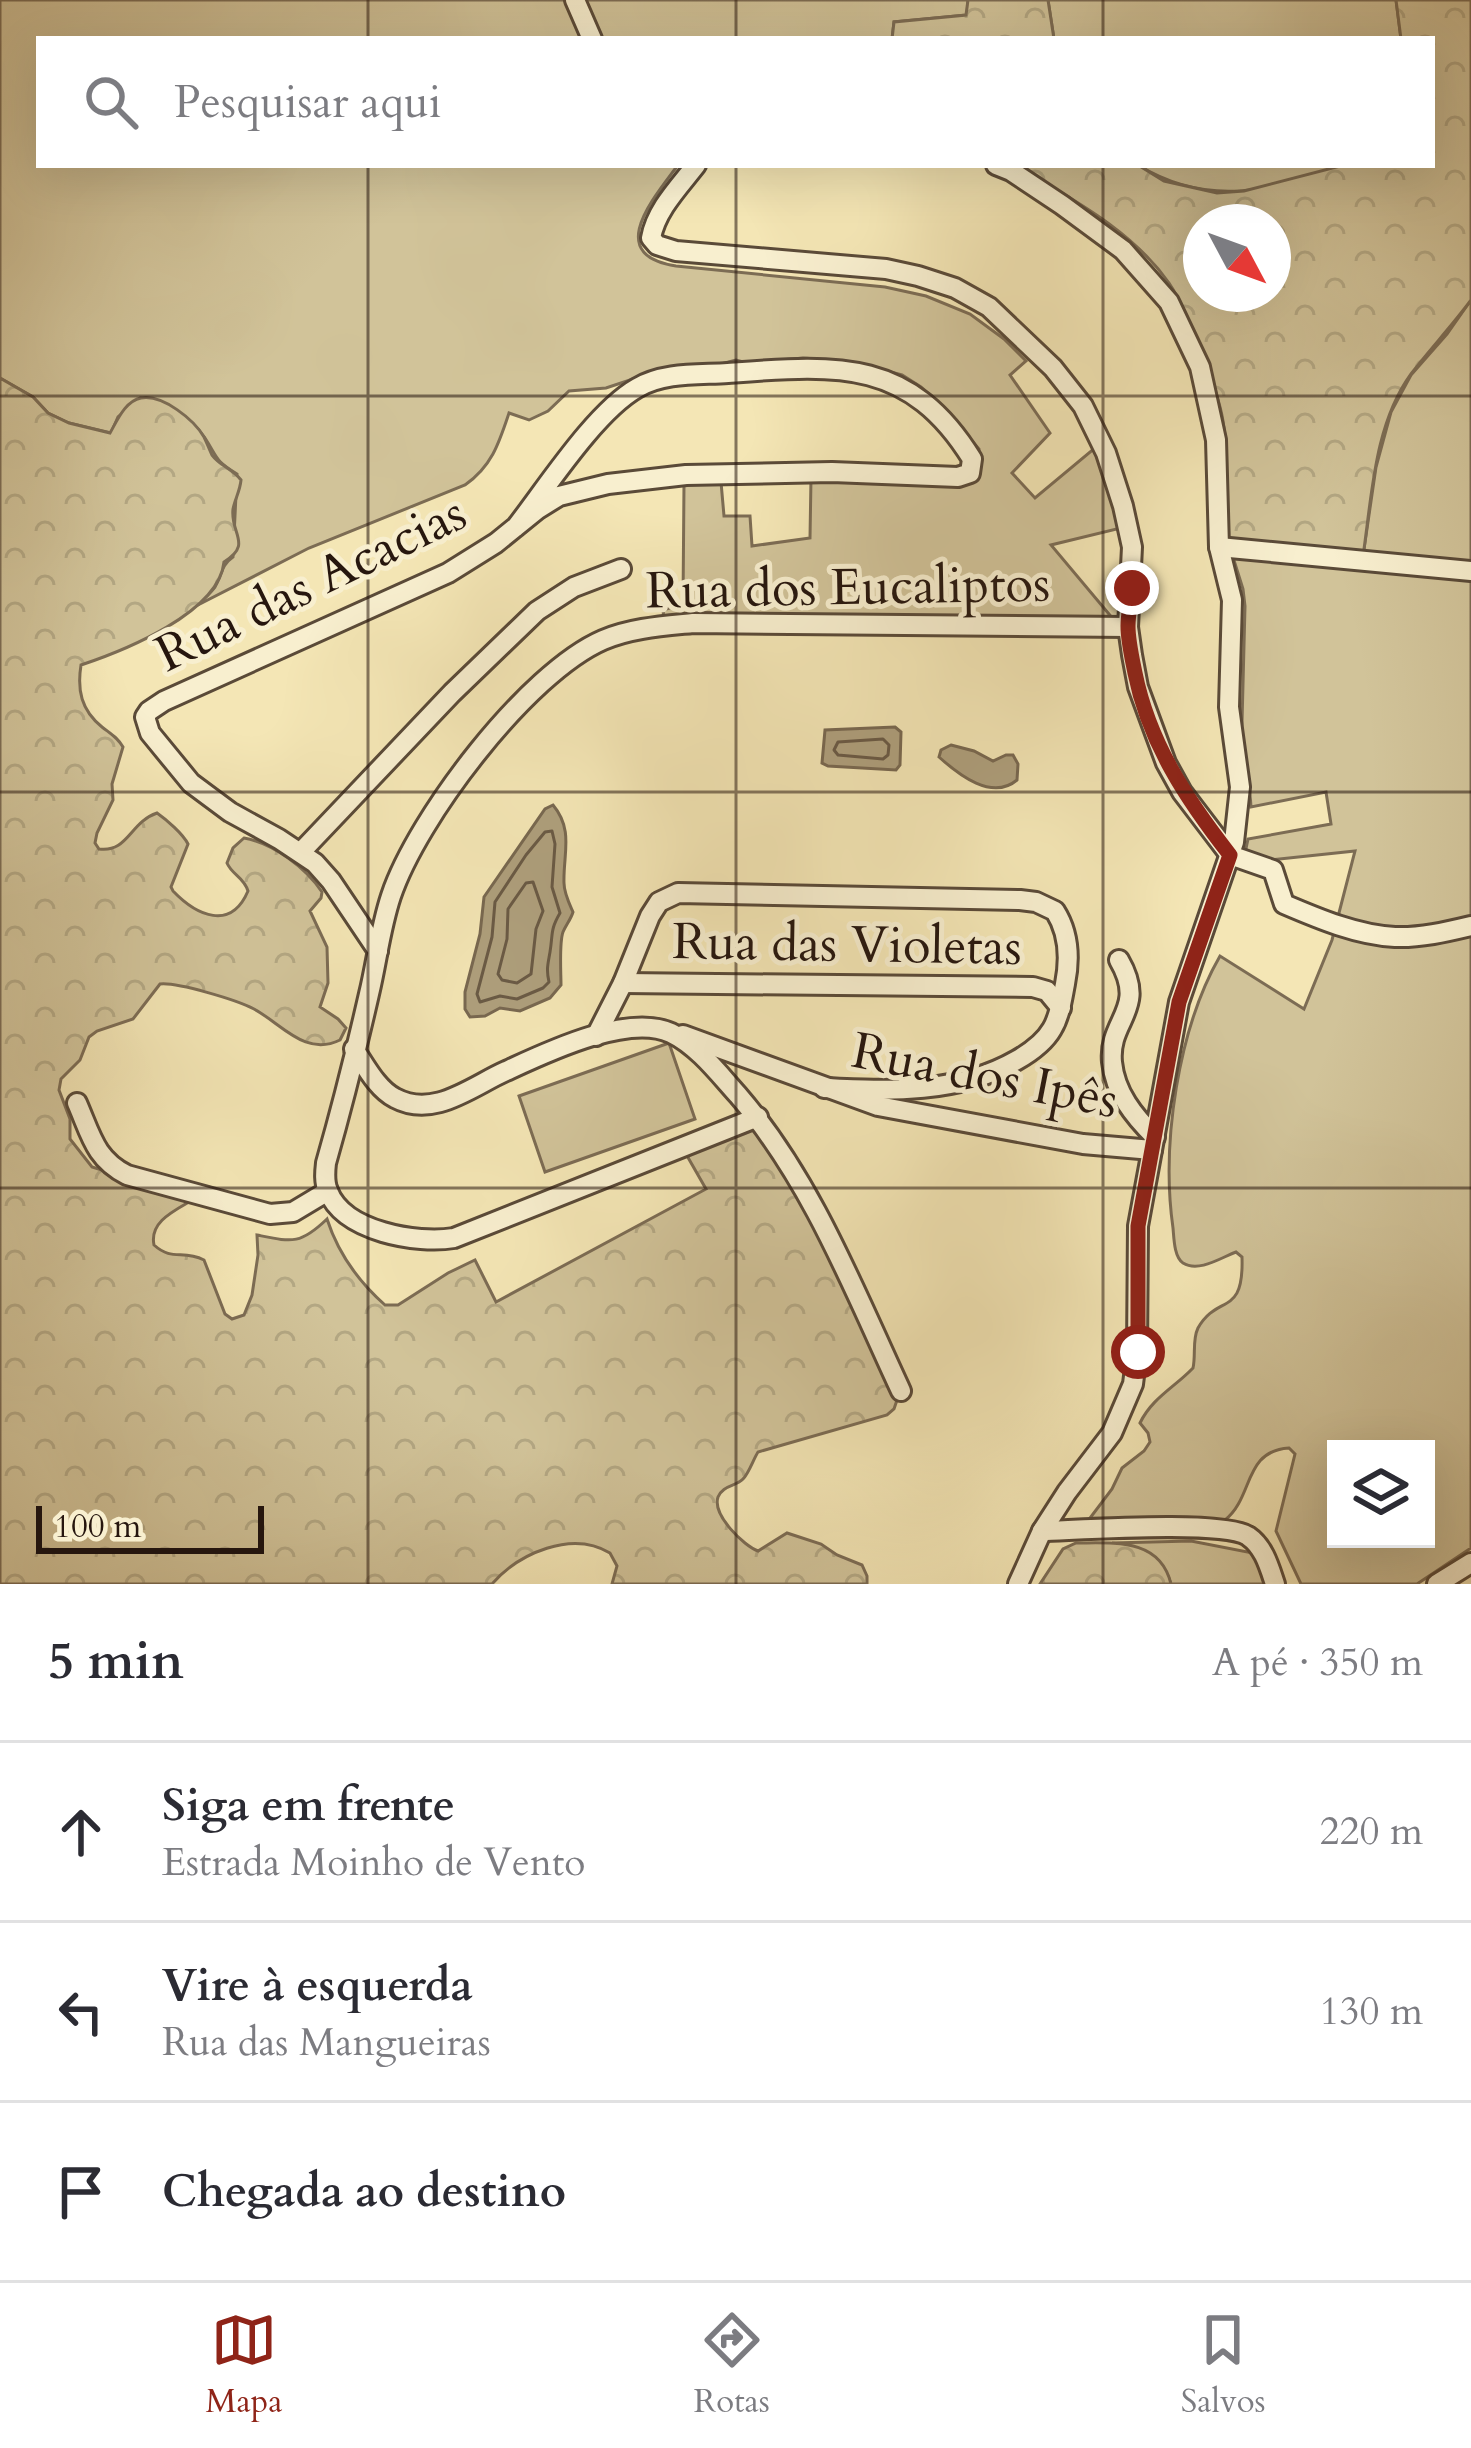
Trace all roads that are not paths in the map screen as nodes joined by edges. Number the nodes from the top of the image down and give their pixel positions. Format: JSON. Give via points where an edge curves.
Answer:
{"nodes":[{"id":1,"x":575,"y":0,"type":"edge"},
{"id":2,"x":591,"y":36,"type":"edge"},
{"id":3,"x":694,"y":168,"type":"edge"},
{"id":4,"x":1004,"y":168,"type":"edge"},
{"id":5,"x":516,"y":527,"type":"junction"},
{"id":6,"x":1219,"y":547,"type":"junction"},
{"id":7,"x":621,"y":569,"type":"dead end"},
{"id":8,"x":1471,"y":571,"type":"edge"},
{"id":9,"x":1128,"y":627,"type":"junction"},
{"id":10,"x":301,"y":852,"type":"junction"},
{"id":11,"x":1230,"y":855,"type":"junction"},
{"id":12,"x":1471,"y":926,"type":"edge"},
{"id":13,"x":378,"y":951,"type":"junction"},
{"id":14,"x":1119,"y":960,"type":"dead end"},
{"id":15,"x":623,"y":983,"type":"junction"},
{"id":16,"x":1063,"y":999,"type":"junction"},
{"id":17,"x":667,"y":1031,"type":"junction"},
{"id":18,"x":596,"y":1036,"type":"junction"},
{"id":19,"x":354,"y":1049,"type":"junction"},
{"id":20,"x":824,"y":1088,"type":"junction"},
{"id":21,"x":77,"y":1103,"type":"dead end"},
{"id":22,"x":758,"y":1117,"type":"junction"},
{"id":23,"x":1153,"y":1144,"type":"junction"},
{"id":24,"x":328,"y":1191,"type":"junction"},
{"id":25,"x":901,"y":1391,"type":"dead end"},
{"id":26,"x":1042,"y":1531,"type":"junction"},
{"id":27,"x":1471,"y":1563,"type":"edge"},
{"id":28,"x":1018,"y":1584,"type":"edge"},
{"id":29,"x":1274,"y":1584,"type":"edge"},
{"id":30,"x":1437,"y":1584,"type":"edge"}],
"edges":[{"from":1,"to":2,"type":"street"},
{"from":3,"to":9,"type":"street","via":[[652,228],[657,245],[918,276],[989,307],[1053,368],[1083,406],[1123,506],[1132,548]]},
{"from":4,"to":6,"type":"street","via":[[1123,250],[1169,302],[1200,367],[1216,440]]},
{"from":5,"to":5,"type":"street","name":"Rua das Acacias","via":[[559,496],[608,484],[734,472],[958,477],[970,472],[972,459],[919,396],[873,374],[789,369],[667,377],[616,403]]},
{"from":5,"to":10,"type":"street","name":"Rua das Acacias","via":[[448,573],[149,711],[150,733],[191,783]]},
{"from":6,"to":8,"type":"street"},
{"from":6,"to":11,"type":"street","via":[[1232,600],[1229,707],[1240,788]]},
{"from":7,"to":10,"type":"street","via":[[537,611]]},
{"from":9,"to":11,"type":"street","via":[[1138,687],[1166,763]]},
{"from":9,"to":13,"type":"street","name":"Rua dos Eucaliptos","via":[[693,622],[604,639],[538,685],[453,785],[407,857]]},
{"from":10,"to":13,"type":"street"},
{"from":11,"to":12,"type":"street","via":[[1273,870],[1285,904],[1360,932],[1421,936]]},
{"from":11,"to":23,"type":"street","via":[[1179,1002]]},
{"from":13,"to":19,"type":"street","name":"Rua dos Eucaliptos"},
{"from":14,"to":23,"type":"street","via":[[1131,988],[1112,1064]]},
{"from":15,"to":16,"type":"street","name":"Rua das Violetas","via":[[1033,987]]},
{"from":15,"to":16,"type":"street","via":[[650,916],[678,892],[1036,902],[1055,911],[1067,940]]},
{"from":15,"to":18,"type":"street"},
{"from":16,"to":20,"type":"street","via":[[1043,1042],[975,1079],[892,1091]]},
{"from":17,"to":18,"type":"street"},
{"from":17,"to":20,"type":"street","name":"Rua dos Ipês"},
{"from":17,"to":22,"type":"street"},
{"from":18,"to":19,"type":"street","via":[[459,1097],[422,1105],[394,1098]]},
{"from":19,"to":24,"type":"street","name":"Rua dos Eucaliptos","via":[[326,1163]]},
{"from":20,"to":23,"type":"street","name":"Rua dos Ipês","via":[[878,1106],[1083,1144]]},
{"from":21,"to":24,"type":"street","via":[[99,1155],[128,1175],[270,1214],[293,1213]]},
{"from":22,"to":24,"type":"street","via":[[454,1238],[368,1228]]},
{"from":22,"to":25,"type":"street","via":[[828,1234]]},
{"from":23,"to":26,"type":"street","via":[[1138,1226],[1133,1384],[1112,1433]]},
{"from":26,"to":28,"type":"street"},
{"from":26,"to":29,"type":"street","via":[[1236,1531],[1265,1554]]},
{"from":27,"to":30,"type":"street"}]}
